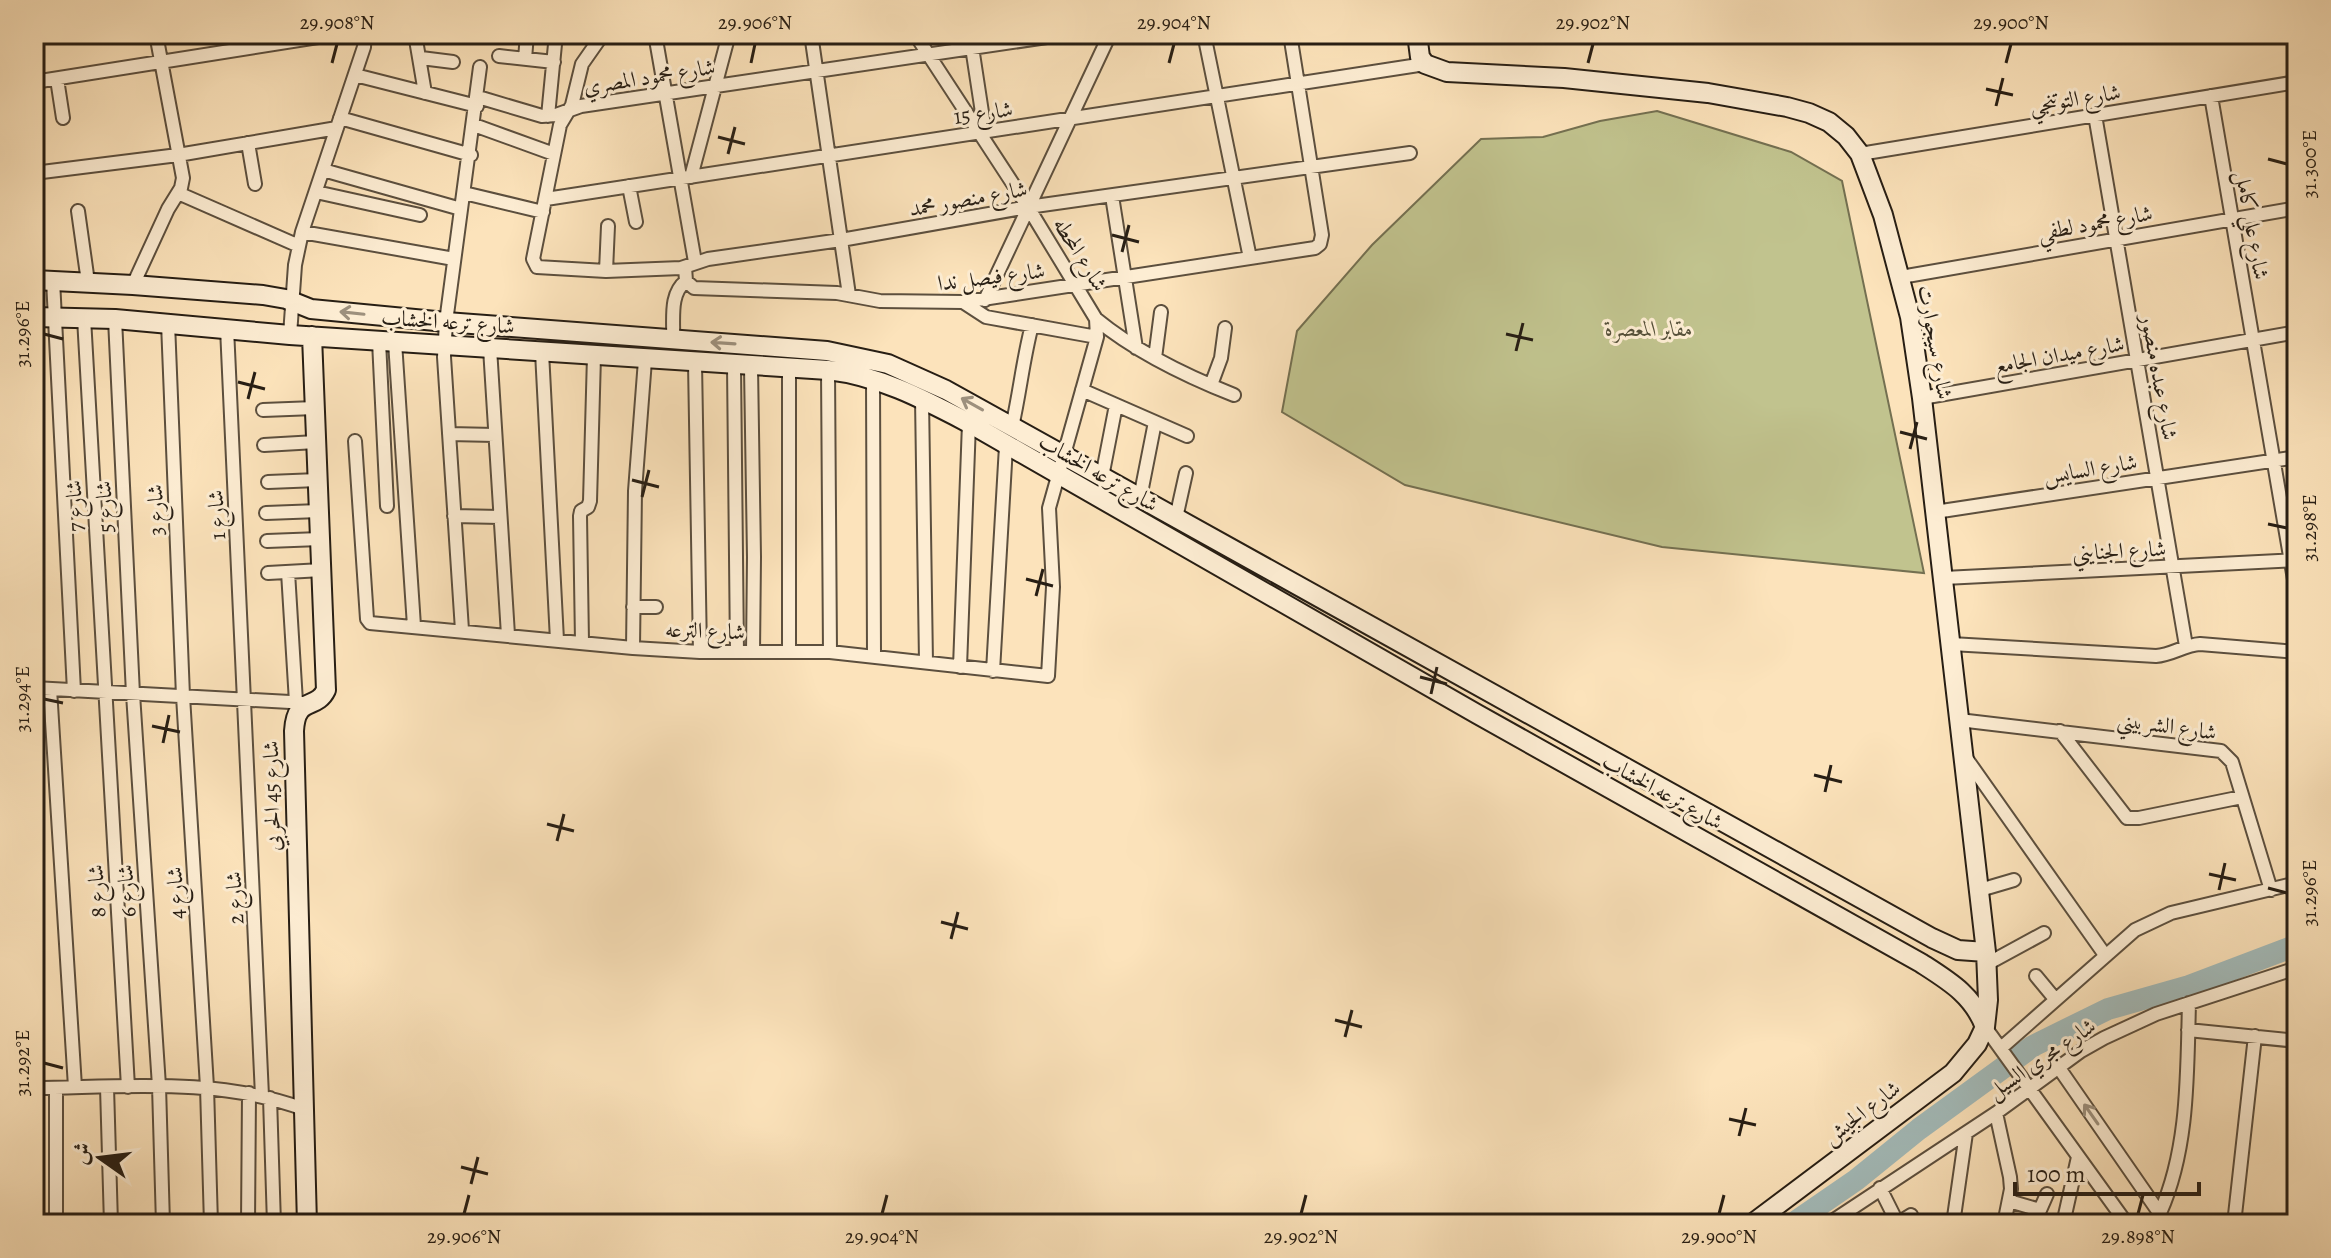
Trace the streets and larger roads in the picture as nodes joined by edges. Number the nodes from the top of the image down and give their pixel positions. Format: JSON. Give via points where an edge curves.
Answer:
{"nodes":[{"id":1,"x":156,"y":34,"type":"edge"},
{"id":2,"x":337,"y":34,"type":"edge"},
{"id":3,"x":386,"y":34,"type":"edge"},
{"id":4,"x":415,"y":34,"type":"edge"},
{"id":5,"x":452,"y":34,"type":"edge"},
{"id":6,"x":527,"y":34,"type":"edge"},
{"id":7,"x":556,"y":34,"type":"edge"},
{"id":8,"x":603,"y":34,"type":"edge"},
{"id":9,"x":655,"y":34,"type":"edge"},
{"id":10,"x":729,"y":34,"type":"edge"},
{"id":11,"x":811,"y":34,"type":"edge"},
{"id":12,"x":915,"y":34,"type":"edge"},
{"id":13,"x":970,"y":34,"type":"edge"},
{"id":14,"x":1067,"y":34,"type":"edge"},
{"id":15,"x":1110,"y":34,"type":"edge"},
{"id":16,"x":1204,"y":34,"type":"edge"},
{"id":17,"x":1290,"y":34,"type":"edge"},
{"id":18,"x":1417,"y":34,"type":"edge"},
{"id":19,"x":365,"y":36,"type":"edge"},
{"id":20,"x":472,"y":36,"type":"dead end"},
{"id":21,"x":972,"y":48,"type":"junction"},
{"id":22,"x":927,"y":54,"type":"junction"},
{"id":23,"x":499,"y":56,"type":"dead end"},
{"id":24,"x":421,"y":58,"type":"junction"},
{"id":25,"x":525,"y":59,"type":"junction"},
{"id":26,"x":453,"y":62,"type":"dead end"},
{"id":27,"x":554,"y":62,"type":"junction"},
{"id":28,"x":161,"y":63,"type":"junction"},
{"id":29,"x":1425,"y":64,"type":"junction"},
{"id":30,"x":480,"y":67,"type":"dead end"},
{"id":31,"x":817,"y":71,"type":"junction"},
{"id":32,"x":355,"y":75,"type":"junction"},
{"id":33,"x":57,"y":79,"type":"junction"},
{"id":34,"x":34,"y":82,"type":"edge"},
{"id":35,"x":2297,"y":82,"type":"edge"},
{"id":36,"x":1298,"y":84,"type":"junction"},
{"id":37,"x":715,"y":86,"type":"junction"},
{"id":38,"x":425,"y":93,"type":"junction"},
{"id":39,"x":665,"y":94,"type":"junction"},
{"id":40,"x":1217,"y":96,"type":"junction"},
{"id":41,"x":2211,"y":96,"type":"junction"},
{"id":42,"x":477,"y":102,"type":"junction"},
{"id":43,"x":569,"y":109,"type":"junction"},
{"id":44,"x":2095,"y":115,"type":"junction"},
{"id":45,"x":548,"y":116,"type":"junction"},
{"id":46,"x":63,"y":118,"type":"dead end"},
{"id":47,"x":1069,"y":120,"type":"junction"},
{"id":48,"x":339,"y":123,"type":"junction"},
{"id":49,"x":474,"y":125,"type":"junction"},
{"id":50,"x":982,"y":132,"type":"junction"},
{"id":51,"x":248,"y":143,"type":"junction"},
{"id":52,"x":1410,"y":153,"type":"dead end"},
{"id":53,"x":554,"y":154,"type":"junction"},
{"id":54,"x":1860,"y":154,"type":"junction"},
{"id":55,"x":178,"y":155,"type":"junction"},
{"id":56,"x":471,"y":155,"type":"junction"},
{"id":57,"x":830,"y":155,"type":"junction"},
{"id":58,"x":1311,"y":168,"type":"junction"},
{"id":59,"x":323,"y":170,"type":"junction"},
{"id":60,"x":34,"y":173,"type":"edge"},
{"id":61,"x":686,"y":178,"type":"junction"},
{"id":62,"x":1234,"y":179,"type":"junction"},
{"id":63,"x":255,"y":184,"type":"dead end"},
{"id":64,"x":629,"y":186,"type":"junction"},
{"id":65,"x":316,"y":192,"type":"junction"},
{"id":66,"x":178,"y":193,"type":"junction"},
{"id":67,"x":464,"y":193,"type":"junction"},
{"id":68,"x":1112,"y":196,"type":"junction"},
{"id":69,"x":544,"y":205,"type":"junction"},
{"id":70,"x":1028,"y":207,"type":"junction"},
{"id":71,"x":2297,"y":208,"type":"edge"},
{"id":72,"x":461,"y":209,"type":"junction"},
{"id":73,"x":78,"y":211,"type":"dead end"},
{"id":74,"x":420,"y":215,"type":"dead end"},
{"id":75,"x":2232,"y":219,"type":"junction"},
{"id":76,"x":636,"y":222,"type":"dead end"},
{"id":77,"x":608,"y":226,"type":"dead end"},
{"id":78,"x":302,"y":232,"type":"junction"},
{"id":79,"x":2116,"y":238,"type":"junction"},
{"id":80,"x":841,"y":240,"type":"junction"},
{"id":81,"x":299,"y":246,"type":"junction"},
{"id":82,"x":1250,"y":258,"type":"junction"},
{"id":83,"x":454,"y":259,"type":"junction"},
{"id":84,"x":689,"y":270,"type":"junction"},
{"id":85,"x":606,"y":271,"type":"junction"},
{"id":86,"x":1125,"y":277,"type":"junction"},
{"id":87,"x":1901,"y":277,"type":"junction"},
{"id":88,"x":44,"y":280,"type":"edge"},
{"id":89,"x":88,"y":282,"type":"junction"},
{"id":90,"x":133,"y":285,"type":"junction"},
{"id":91,"x":1076,"y":285,"type":"junction"},
{"id":92,"x":849,"y":295,"type":"junction"},
{"id":93,"x":985,"y":300,"type":"junction"},
{"id":94,"x":292,"y":301,"type":"junction"},
{"id":95,"x":963,"y":302,"type":"junction"},
{"id":96,"x":1161,"y":312,"type":"dead end"},
{"id":97,"x":34,"y":317,"type":"edge"},
{"id":98,"x":55,"y":317,"type":"junction"},
{"id":99,"x":84,"y":318,"type":"junction"},
{"id":100,"x":115,"y":319,"type":"junction"},
{"id":101,"x":1096,"y":319,"type":"junction"},
{"id":102,"x":446,"y":322,"type":"junction"},
{"id":103,"x":168,"y":323,"type":"junction"},
{"id":104,"x":1032,"y":325,"type":"junction"},
{"id":105,"x":227,"y":328,"type":"junction"},
{"id":106,"x":1225,"y":328,"type":"dead end"},
{"id":107,"x":2297,"y":332,"type":"edge"},
{"id":108,"x":290,"y":335,"type":"junction"},
{"id":109,"x":312,"y":336,"type":"junction"},
{"id":110,"x":1097,"y":337,"type":"junction"},
{"id":111,"x":673,"y":339,"type":"junction"},
{"id":112,"x":2253,"y":340,"type":"junction"},
{"id":113,"x":387,"y":341,"type":"junction"},
{"id":114,"x":444,"y":345,"type":"junction"},
{"id":115,"x":490,"y":348,"type":"junction"},
{"id":116,"x":1136,"y":348,"type":"junction"},
{"id":117,"x":542,"y":352,"type":"junction"},
{"id":118,"x":594,"y":356,"type":"junction"},
{"id":119,"x":1155,"y":358,"type":"junction"},
{"id":120,"x":645,"y":360,"type":"junction"},
{"id":121,"x":2137,"y":360,"type":"junction"},
{"id":122,"x":695,"y":363,"type":"junction"},
{"id":123,"x":742,"y":366,"type":"junction"},
{"id":124,"x":789,"y":369,"type":"junction"},
{"id":125,"x":828,"y":370,"type":"junction"},
{"id":126,"x":873,"y":379,"type":"junction"},
{"id":127,"x":1211,"y":385,"type":"junction"},
{"id":128,"x":1082,"y":390,"type":"junction"},
{"id":129,"x":1234,"y":395,"type":"dead end"},
{"id":130,"x":1922,"y":398,"type":"junction"},
{"id":131,"x":922,"y":399,"type":"junction"},
{"id":132,"x":1116,"y":405,"type":"junction"},
{"id":133,"x":315,"y":408,"type":"junction"},
{"id":134,"x":263,"y":410,"type":"dead end"},
{"id":135,"x":1155,"y":422,"type":"junction"},
{"id":136,"x":969,"y":423,"type":"junction"},
{"id":137,"x":1012,"y":427,"type":"junction"},
{"id":138,"x":449,"y":434,"type":"junction"},
{"id":139,"x":495,"y":435,"type":"junction"},
{"id":140,"x":1187,"y":436,"type":"dead end"},
{"id":141,"x":355,"y":441,"type":"dead end"},
{"id":142,"x":316,"y":442,"type":"junction"},
{"id":143,"x":264,"y":445,"type":"dead end"},
{"id":144,"x":1006,"y":446,"type":"junction"},
{"id":145,"x":1064,"y":456,"type":"junction"},
{"id":146,"x":2297,"y":457,"type":"edge"},
{"id":147,"x":2274,"y":460,"type":"junction"},
{"id":148,"x":1186,"y":473,"type":"dead end"},
{"id":149,"x":1058,"y":477,"type":"junction"},
{"id":150,"x":1102,"y":477,"type":"junction"},
{"id":151,"x":2157,"y":478,"type":"junction"},
{"id":152,"x":318,"y":480,"type":"junction"},
{"id":153,"x":268,"y":482,"type":"dead end"},
{"id":154,"x":1140,"y":498,"type":"junction"},
{"id":155,"x":387,"y":506,"type":"junction"},
{"id":156,"x":405,"y":506,"type":"junction"},
{"id":157,"x":359,"y":507,"type":"junction"},
{"id":158,"x":319,"y":511,"type":"junction"},
{"id":159,"x":1935,"y":512,"type":"junction"},
{"id":160,"x":266,"y":513,"type":"dead end"},
{"id":161,"x":454,"y":516,"type":"junction"},
{"id":162,"x":500,"y":517,"type":"junction"},
{"id":163,"x":1176,"y":518,"type":"junction"},
{"id":164,"x":320,"y":539,"type":"junction"},
{"id":165,"x":267,"y":541,"type":"dead end"},
{"id":166,"x":2294,"y":560,"type":"edge"},
{"id":167,"x":2173,"y":567,"type":"junction"},
{"id":168,"x":322,"y":570,"type":"junction"},
{"id":169,"x":288,"y":572,"type":"junction"},
{"id":170,"x":268,"y":573,"type":"dead end"},
{"id":171,"x":1944,"y":578,"type":"junction"},
{"id":172,"x":2297,"y":597,"type":"edge"},
{"id":173,"x":1336,"y":606,"type":"junction"},
{"id":174,"x":633,"y":607,"type":"junction"},
{"id":175,"x":656,"y":607,"type":"dead end"},
{"id":176,"x":414,"y":626,"type":"junction"},
{"id":177,"x":1324,"y":627,"type":"junction"},
{"id":178,"x":462,"y":630,"type":"junction"},
{"id":179,"x":508,"y":635,"type":"junction"},
{"id":180,"x":557,"y":640,"type":"junction"},
{"id":181,"x":582,"y":642,"type":"junction"},
{"id":182,"x":1951,"y":644,"type":"junction"},
{"id":183,"x":2186,"y":646,"type":"junction"},
{"id":184,"x":633,"y":648,"type":"junction"},
{"id":185,"x":789,"y":651,"type":"junction"},
{"id":186,"x":700,"y":652,"type":"junction"},
{"id":187,"x":737,"y":652,"type":"junction"},
{"id":188,"x":753,"y":652,"type":"junction"},
{"id":189,"x":830,"y":652,"type":"junction"},
{"id":190,"x":2297,"y":652,"type":"edge"},
{"id":191,"x":874,"y":655,"type":"junction"},
{"id":192,"x":926,"y":662,"type":"junction"},
{"id":193,"x":960,"y":667,"type":"junction"},
{"id":194,"x":993,"y":671,"type":"junction"},
{"id":195,"x":1043,"y":677,"type":"joint"},
{"id":196,"x":34,"y":688,"type":"edge"},
{"id":197,"x":50,"y":689,"type":"junction"},
{"id":198,"x":74,"y":691,"type":"junction"},
{"id":199,"x":104,"y":692,"type":"junction"},
{"id":200,"x":133,"y":694,"type":"junction"},
{"id":201,"x":183,"y":696,"type":"junction"},
{"id":202,"x":245,"y":699,"type":"junction"},
{"id":203,"x":302,"y":702,"type":"junction"},
{"id":204,"x":1959,"y":720,"type":"junction"},
{"id":205,"x":2060,"y":731,"type":"junction"},
{"id":206,"x":1964,"y":754,"type":"junction"},
{"id":207,"x":2242,"y":797,"type":"junction"},
{"id":208,"x":2014,"y":880,"type":"dead end"},
{"id":209,"x":2297,"y":883,"type":"edge"},
{"id":210,"x":1980,"y":890,"type":"junction"},
{"id":211,"x":2271,"y":890,"type":"junction"},
{"id":212,"x":2044,"y":933,"type":"dead end"},
{"id":213,"x":1932,"y":938,"type":"junction"},
{"id":214,"x":2105,"y":955,"type":"junction"},
{"id":215,"x":1986,"y":958,"type":"junction"},
{"id":216,"x":1921,"y":963,"type":"junction"},
{"id":217,"x":2297,"y":968,"type":"edge"},
{"id":218,"x":2036,"y":976,"type":"dead end"},
{"id":219,"x":2055,"y":999,"type":"junction"},
{"id":220,"x":2189,"y":1003,"type":"junction"},
{"id":221,"x":1985,"y":1027,"type":"junction"},
{"id":222,"x":2188,"y":1030,"type":"junction"},
{"id":223,"x":2255,"y":1036,"type":"junction"},
{"id":224,"x":2297,"y":1041,"type":"edge"},
{"id":225,"x":2004,"y":1051,"type":"junction"},
{"id":226,"x":2059,"y":1068,"type":"junction"},
{"id":227,"x":2028,"y":1084,"type":"junction"},
{"id":228,"x":159,"y":1086,"type":"junction"},
{"id":229,"x":75,"y":1087,"type":"junction"},
{"id":230,"x":107,"y":1087,"type":"junction"},
{"id":231,"x":128,"y":1087,"type":"junction"},
{"id":232,"x":207,"y":1087,"type":"junction"},
{"id":233,"x":34,"y":1088,"type":"edge"},
{"id":234,"x":56,"y":1088,"type":"junction"},
{"id":235,"x":261,"y":1096,"type":"junction"},
{"id":236,"x":304,"y":1109,"type":"junction"},
{"id":237,"x":1996,"y":1113,"type":"junction"},
{"id":238,"x":1966,"y":1133,"type":"junction"},
{"id":239,"x":2078,"y":1157,"type":"junction"},
{"id":240,"x":1880,"y":1188,"type":"junction"},
{"id":241,"x":2047,"y":1194,"type":"dead end"},
{"id":242,"x":2009,"y":1201,"type":"junction"},
{"id":243,"x":1911,"y":1215,"type":"dead end"},
{"id":244,"x":2163,"y":1219,"type":"edge"},
{"id":245,"x":1843,"y":1220,"type":"edge"},
{"id":246,"x":2009,"y":1223,"type":"edge"},
{"id":247,"x":56,"y":1224,"type":"edge"},
{"id":248,"x":111,"y":1224,"type":"edge"},
{"id":249,"x":163,"y":1224,"type":"edge"},
{"id":250,"x":211,"y":1224,"type":"edge"},
{"id":251,"x":248,"y":1224,"type":"edge"},
{"id":252,"x":274,"y":1224,"type":"edge"},
{"id":253,"x":307,"y":1224,"type":"edge"},
{"id":254,"x":1752,"y":1224,"type":"edge"},
{"id":255,"x":1828,"y":1224,"type":"edge"},
{"id":256,"x":1898,"y":1224,"type":"edge"},
{"id":257,"x":1953,"y":1224,"type":"edge"},
{"id":258,"x":2063,"y":1224,"type":"edge"},
{"id":259,"x":2127,"y":1224,"type":"edge"},
{"id":260,"x":2234,"y":1224,"type":"edge"}],
"edges":[{"from":1,"to":28,"type":"street"},
{"from":2,"to":28,"type":"street"},
{"from":3,"to":19,"type":"street"},
{"from":4,"to":24,"type":"street"},
{"from":5,"to":20,"type":"street"},
{"from":6,"to":25,"type":"street"},
{"from":7,"to":27,"type":"street"},
{"from":8,"to":43,"type":"street","via":[[582,64]]},
{"from":9,"to":39,"type":"street"},
{"from":10,"to":37,"type":"street"},
{"from":11,"to":31,"type":"street"},
{"from":12,"to":22,"type":"street","name":"شارع المحطه"},
{"from":13,"to":21,"type":"street"},
{"from":14,"to":21,"type":"street","name":"شارع محمود المصري"},
{"from":15,"to":47,"type":"street"},
{"from":16,"to":40,"type":"street"},
{"from":17,"to":36,"type":"street"},
{"from":18,"to":29,"type":"street"},
{"from":19,"to":32,"type":"street"},
{"from":21,"to":22,"type":"street","name":"شارع محمود المصري"},
{"from":21,"to":50,"type":"street"},
{"from":22,"to":31,"type":"street","name":"شارع محمود المصري"},
{"from":22,"to":50,"type":"street","name":"شارع المحطه"},
{"from":23,"to":25,"type":"street"},
{"from":24,"to":26,"type":"street"},
{"from":24,"to":38,"type":"street"},
{"from":25,"to":27,"type":"street"},
{"from":27,"to":45,"type":"street"},
{"from":28,"to":33,"type":"street"},
{"from":28,"to":55,"type":"street"},
{"from":29,"to":36,"type":"street","name":"شارع 15"},
{"from":29,"to":54,"type":"street","name":"شارع سيجوارت","via":[[1447,72],[1635,85],[1787,107],[1829,122]]},
{"from":30,"to":42,"type":"street"},
{"from":31,"to":37,"type":"street","name":"شارع محمود المصري"},
{"from":31,"to":57,"type":"street"},
{"from":32,"to":38,"type":"street"},
{"from":32,"to":48,"type":"street"},
{"from":33,"to":34,"type":"street"},
{"from":33,"to":46,"type":"street"},
{"from":35,"to":41,"type":"street","name":"شارع التوتنجي"},
{"from":36,"to":40,"type":"street","name":"شارع 15"},
{"from":36,"to":58,"type":"street"},
{"from":37,"to":39,"type":"street","name":"شارع محمود المصري"},
{"from":37,"to":61,"type":"street"},
{"from":38,"to":42,"type":"street"},
{"from":39,"to":43,"type":"street","name":"شارع محمود المصري"},
{"from":39,"to":61,"type":"street"},
{"from":40,"to":47,"type":"street","name":"شارع 15"},
{"from":40,"to":62,"type":"street"},
{"from":41,"to":44,"type":"street","name":"شارع التوتنجي"},
{"from":41,"to":75,"type":"street","name":"شارع علي كامل"},
{"from":42,"to":45,"type":"street"},
{"from":42,"to":49,"type":"street"},
{"from":43,"to":45,"type":"street","name":"شارع محمود المصري"},
{"from":43,"to":53,"type":"street"},
{"from":44,"to":54,"type":"street","name":"شارع التوتنجي"},
{"from":44,"to":79,"type":"street","name":"شارع عبده منصور"},
{"from":47,"to":50,"type":"street","name":"شارع 15"},
{"from":47,"to":70,"type":"street"},
{"from":48,"to":51,"type":"street"},
{"from":48,"to":56,"type":"street"},
{"from":48,"to":59,"type":"street"},
{"from":49,"to":53,"type":"street"},
{"from":49,"to":56,"type":"street"},
{"from":50,"to":57,"type":"street","name":"شارع 15"},
{"from":50,"to":70,"type":"street","name":"شارع المحطه"},
{"from":51,"to":55,"type":"street"},
{"from":51,"to":63,"type":"street"},
{"from":52,"to":58,"type":"street","name":"شارع منصور محمد"},
{"from":53,"to":69,"type":"street"},
{"from":54,"to":87,"type":"street","name":"شارع سيجوارت"},
{"from":55,"to":60,"type":"street"},
{"from":55,"to":66,"type":"street","via":[[183,178]]},
{"from":56,"to":67,"type":"street"},
{"from":57,"to":61,"type":"street","name":"شارع 15"},
{"from":57,"to":80,"type":"street"},
{"from":58,"to":62,"type":"street","name":"شارع منصور محمد"},
{"from":58,"to":82,"type":"street","name":"شارع فيصل ندا","via":[[1320,244]]},
{"from":59,"to":65,"type":"street"},
{"from":59,"to":72,"type":"street"},
{"from":61,"to":64,"type":"street","name":"شارع 15"},
{"from":61,"to":84,"type":"street"},
{"from":62,"to":68,"type":"street","name":"شارع منصور محمد"},
{"from":62,"to":82,"type":"street"},
{"from":64,"to":69,"type":"street","name":"شارع 15"},
{"from":64,"to":76,"type":"street"},
{"from":65,"to":74,"type":"street"},
{"from":65,"to":78,"type":"street"},
{"from":66,"to":81,"type":"street"},
{"from":66,"to":90,"type":"street"},
{"from":67,"to":69,"type":"street"},
{"from":67,"to":72,"type":"street"},
{"from":68,"to":70,"type":"street","name":"شارع منصور محمد"},
{"from":68,"to":86,"type":"street"},
{"from":69,"to":85,"type":"street","name":"شارع منصور محمد","via":[[534,265]]},
{"from":70,"to":80,"type":"street","name":"شارع منصور محمد"},
{"from":70,"to":91,"type":"street","name":"شارع المحطه"},
{"from":70,"to":93,"type":"street"},
{"from":71,"to":75,"type":"street","name":"شارع محمود لطفي"},
{"from":72,"to":83,"type":"street"},
{"from":73,"to":89,"type":"street"},
{"from":75,"to":79,"type":"street","name":"شارع محمود لطفي"},
{"from":75,"to":112,"type":"street","name":"شارع علي كامل"},
{"from":77,"to":85,"type":"street"},
{"from":78,"to":81,"type":"street"},
{"from":78,"to":83,"type":"street"},
{"from":79,"to":87,"type":"street","name":"شارع محمود لطفي"},
{"from":79,"to":121,"type":"street","name":"شارع عبده منصور"},
{"from":80,"to":84,"type":"street","name":"شارع منصور محمد"},
{"from":80,"to":92,"type":"street"},
{"from":81,"to":94,"type":"street"},
{"from":82,"to":86,"type":"street","name":"شارع فيصل ندا"},
{"from":83,"to":102,"type":"street"},
{"from":84,"to":85,"type":"street","name":"شارع منصور محمد"},
{"from":84,"to":92,"type":"street","name":"شارع فيصل ندا","via":[[691,287],[697,288]]},
{"from":84,"to":111,"type":"street","via":[[675,297]]},
{"from":86,"to":91,"type":"street","name":"شارع فيصل ندا"},
{"from":86,"to":116,"type":"street"},
{"from":87,"to":130,"type":"street","name":"شارع سيجوارت"},
{"from":88,"to":89,"type":"street","name":"شارع ترعه الخشاب"},
{"from":88,"to":98,"type":"street"},
{"from":89,"to":90,"type":"street","name":"شارع ترعه الخشاب"},
{"from":90,"to":94,"type":"street","name":"شارع ترعه الخشاب"},
{"from":91,"to":93,"type":"street","name":"شارع فيصل ندا"},
{"from":91,"to":101,"type":"street","name":"شارع المحطه"},
{"from":92,"to":95,"type":"street","name":"شارع فيصل ندا","via":[[880,301]]},
{"from":93,"to":95,"type":"street","name":"شارع فيصل ندا"},
{"from":102,"to":94,"type":"street","name":"شارع ترعه الخشاب","one_way":true,"via":[[311,309]]},
{"from":94,"to":108,"type":"street"},
{"from":95,"to":104,"type":"street","via":[[986,317]]},
{"from":96,"to":119,"type":"street"},
{"from":97,"to":98,"type":"street","name":"شارع ترعه الخشاب"},
{"from":98,"to":99,"type":"street","name":"شارع ترعه الخشاب"},
{"from":98,"to":198,"type":"street"},
{"from":99,"to":100,"type":"street","name":"شارع ترعه الخشاب"},
{"from":99,"to":199,"type":"street","name":"شارع 7"},
{"from":100,"to":103,"type":"street","name":"شارع ترعه الخشاب"},
{"from":100,"to":200,"type":"street","name":"شارع 5"},
{"from":101,"to":110,"type":"street","name":"شارع المحطه"},
{"from":101,"to":116,"type":"street"},
{"from":102,"to":111,"type":"street","name":"شارع ترعه الخشاب"},
{"from":102,"to":114,"type":"street"},
{"from":103,"to":105,"type":"street","name":"شارع ترعه الخشاب"},
{"from":103,"to":201,"type":"street","name":"شارع 3"},
{"from":104,"to":110,"type":"street"},
{"from":104,"to":137,"type":"street"},
{"from":105,"to":108,"type":"street","name":"شارع ترعه الخشاب"},
{"from":105,"to":202,"type":"street","name":"شارع 1"},
{"from":106,"to":127,"type":"street"},
{"from":107,"to":112,"type":"street","name":"شارع ميدان الجامع"},
{"from":108,"to":109,"type":"street","name":"شارع ترعه الخشاب"},
{"from":109,"to":113,"type":"street","name":"شارع ترعه الخشاب"},
{"from":109,"to":133,"type":"street","name":"شارع 45 الحربي"},
{"from":110,"to":128,"type":"street","name":"شارع المحطه"},
{"from":137,"to":111,"type":"street","name":"شارع ترعه الخشاب","one_way":true,"via":[[918,376],[858,356]]},
{"from":112,"to":121,"type":"street","name":"شارع ميدان الجامع"},
{"from":112,"to":147,"type":"street","name":"شارع علي كامل"},
{"from":113,"to":114,"type":"street","name":"شارع ترعه الخشاب"},
{"from":113,"to":155,"type":"street"},
{"from":113,"to":156,"type":"street"},
{"from":114,"to":115,"type":"street","name":"شارع ترعه الخشاب"},
{"from":114,"to":138,"type":"street"},
{"from":115,"to":117,"type":"street","name":"شارع ترعه الخشاب"},
{"from":115,"to":139,"type":"street"},
{"from":116,"to":119,"type":"street"},
{"from":117,"to":118,"type":"street","name":"شارع ترعه الخشاب"},
{"from":117,"to":180,"type":"street"},
{"from":118,"to":120,"type":"street","name":"شارع ترعه الخشاب"},
{"from":118,"to":181,"type":"street","via":[[590,501],[580,516]]},
{"from":119,"to":127,"type":"street"},
{"from":120,"to":122,"type":"street","name":"شارع ترعه الخشاب"},
{"from":120,"to":174,"type":"street"},
{"from":121,"to":130,"type":"street","name":"شارع ميدان الجامع"},
{"from":121,"to":151,"type":"street","name":"شارع عبده منصور"},
{"from":122,"to":123,"type":"street","name":"شارع ترعه الخشاب"},
{"from":122,"to":186,"type":"street"},
{"from":123,"to":124,"type":"street","name":"شارع ترعه الخشاب"},
{"from":123,"to":187,"type":"street"},
{"from":123,"to":188,"type":"street","via":[[754,557]]},
{"from":124,"to":125,"type":"street","name":"شارع ترعه الخشاب"},
{"from":124,"to":185,"type":"street"},
{"from":125,"to":126,"type":"street","name":"شارع ترعه الخشاب"},
{"from":125,"to":189,"type":"street"},
{"from":126,"to":131,"type":"street","name":"شارع ترعه الخشاب"},
{"from":126,"to":191,"type":"street"},
{"from":127,"to":129,"type":"street"},
{"from":128,"to":132,"type":"street"},
{"from":128,"to":145,"type":"street","name":"شارع المحطه"},
{"from":130,"to":159,"type":"street","name":"شارع سيجوارت"},
{"from":131,"to":136,"type":"street","name":"شارع ترعه الخشاب"},
{"from":131,"to":192,"type":"street"},
{"from":132,"to":135,"type":"street"},
{"from":132,"to":150,"type":"street"},
{"from":133,"to":134,"type":"street"},
{"from":133,"to":142,"type":"street","name":"شارع 45 الحربي"},
{"from":135,"to":140,"type":"street"},
{"from":135,"to":154,"type":"street"},
{"from":136,"to":144,"type":"street","name":"شارع ترعه الخشاب"},
{"from":136,"to":193,"type":"street"},
{"from":137,"to":145,"type":"street","name":"شارع ترعه الخشاب"},
{"from":138,"to":139,"type":"street"},
{"from":138,"to":161,"type":"street"},
{"from":139,"to":162,"type":"street"},
{"from":141,"to":157,"type":"street"},
{"from":142,"to":143,"type":"street"},
{"from":142,"to":152,"type":"street","name":"شارع 45 الحربي"},
{"from":144,"to":149,"type":"street","name":"شارع ترعه الخشاب"},
{"from":144,"to":194,"type":"street"},
{"from":145,"to":149,"type":"street","name":"شارع المحطه"},
{"from":145,"to":150,"type":"street","name":"شارع ترعه الخشاب"},
{"from":146,"to":147,"type":"street","name":"شارع السايس"},
{"from":147,"to":151,"type":"street","name":"شارع السايس"},
{"from":147,"to":166,"type":"street","name":"شارع علي كامل"},
{"from":148,"to":163,"type":"street"},
{"from":149,"to":177,"type":"street","name":"شارع ترعه الخشاب"},
{"from":149,"to":195,"type":"street","name":"شارع المحطه","via":[[1048,521],[1053,587],[1050,671]]},
{"from":150,"to":154,"type":"street","name":"شارع ترعه الخشاب"},
{"from":151,"to":159,"type":"street","name":"شارع السايس"},
{"from":151,"to":167,"type":"street","name":"شارع عبده منصور"},
{"from":152,"to":153,"type":"street"},
{"from":152,"to":158,"type":"street","name":"شارع 45 الحربي"},
{"from":154,"to":163,"type":"street","name":"شارع ترعه الخشاب"},
{"from":155,"to":156,"type":"street"},
{"from":155,"to":157,"type":"street"},
{"from":156,"to":176,"type":"street"},
{"from":157,"to":176,"type":"street","name":"شارع الترعه","via":[[367,619]]},
{"from":158,"to":160,"type":"street"},
{"from":158,"to":164,"type":"street","name":"شارع 45 الحربي"},
{"from":159,"to":171,"type":"street","name":"شارع سيجوارت"},
{"from":161,"to":162,"type":"street"},
{"from":161,"to":178,"type":"street"},
{"from":162,"to":179,"type":"street"},
{"from":163,"to":173,"type":"street","name":"شارع ترعه الخشاب"},
{"from":164,"to":165,"type":"street"},
{"from":164,"to":168,"type":"street","name":"شارع 45 الحربي"},
{"from":166,"to":167,"type":"street","name":"شارع الجنايني"},
{"from":166,"to":172,"type":"street","name":"شارع علي كامل"},
{"from":167,"to":171,"type":"street","name":"شارع الجنايني"},
{"from":167,"to":183,"type":"street","name":"شارع عبده منصور"},
{"from":168,"to":169,"type":"street"},
{"from":168,"to":203,"type":"street","name":"شارع 45 الحربي","via":[[326,690],[321,699]]},
{"from":169,"to":170,"type":"street"},
{"from":169,"to":203,"type":"street"},
{"from":171,"to":182,"type":"street","name":"شارع سيجوارت"},
{"from":173,"to":177,"type":"street"},
{"from":173,"to":213,"type":"street","name":"شارع ترعه الخشاب"},
{"from":174,"to":175,"type":"street"},
{"from":174,"to":184,"type":"street"},
{"from":176,"to":178,"type":"street","name":"شارع الترعه"},
{"from":177,"to":216,"type":"street","name":"شارع ترعه الخشاب"},
{"from":178,"to":179,"type":"street","name":"شارع الترعه"},
{"from":179,"to":180,"type":"street","name":"شارع الترعه"},
{"from":180,"to":181,"type":"street","name":"شارع الترعه"},
{"from":181,"to":184,"type":"street","name":"شارع الترعه"},
{"from":182,"to":183,"type":"street","via":[[2156,656]]},
{"from":182,"to":204,"type":"street","name":"شارع سيجوارت"},
{"from":183,"to":190,"type":"street"},
{"from":184,"to":186,"type":"street","name":"شارع الترعه"},
{"from":185,"to":188,"type":"street","name":"شارع الترعه"},
{"from":185,"to":189,"type":"street","name":"شارع الترعه"},
{"from":186,"to":187,"type":"street","name":"شارع الترعه"},
{"from":187,"to":188,"type":"street","name":"شارع الترعه"},
{"from":189,"to":191,"type":"street","name":"شارع الترعه"},
{"from":191,"to":192,"type":"street","name":"شارع الترعه"},
{"from":192,"to":193,"type":"street","name":"شارع الترعه"},
{"from":193,"to":194,"type":"street","name":"شارع الترعه"},
{"from":194,"to":195,"type":"street","name":"شارع الترعه"},
{"from":196,"to":197,"type":"street"},
{"from":197,"to":198,"type":"street"},
{"from":197,"to":229,"type":"street"},
{"from":198,"to":199,"type":"street"},
{"from":199,"to":200,"type":"street"},
{"from":199,"to":231,"type":"street","name":"شارع 8"},
{"from":200,"to":201,"type":"street"},
{"from":200,"to":228,"type":"street","name":"شارع 6"},
{"from":201,"to":202,"type":"street"},
{"from":201,"to":232,"type":"street","name":"شارع 4"},
{"from":202,"to":203,"type":"street"},
{"from":202,"to":235,"type":"street","name":"شارع 2"},
{"from":203,"to":236,"type":"street","name":"شارع 45 الحربي","via":[[294,731]]},
{"from":204,"to":205,"type":"street","name":"شارع الشربيني"},
{"from":204,"to":206,"type":"street","name":"شارع سيجوارت"},
{"from":205,"to":207,"type":"street","name":"شارع الشربيني","via":[[2221,751],[2232,762]]},
{"from":205,"to":207,"type":"street","via":[[2127,818]]},
{"from":206,"to":210,"type":"street","name":"شارع سيجوارت"},
{"from":206,"to":214,"type":"street"},
{"from":207,"to":211,"type":"street","name":"شارع الشربيني"},
{"from":208,"to":210,"type":"street"},
{"from":209,"to":211,"type":"street","name":"شارع مجري السيل"},
{"from":210,"to":215,"type":"street","name":"شارع سيجوارت"},
{"from":211,"to":214,"type":"street","name":"شارع مجري السيل","via":[[2152,920]]},
{"from":212,"to":215,"type":"street"},
{"from":213,"to":215,"type":"street","name":"شارع ترعه الخشاب"},
{"from":213,"to":216,"type":"street"},
{"from":214,"to":219,"type":"street","name":"شارع مجري السيل"},
{"from":215,"to":221,"type":"street","name":"شارع سيجوارت"},
{"from":216,"to":221,"type":"street","name":"شارع ترعه الخشاب","via":[[1965,992]]},
{"from":217,"to":220,"type":"street","name":"شارع مجري السيل"},
{"from":218,"to":219,"type":"street"},
{"from":219,"to":225,"type":"street","name":"شارع مجري السيل"},
{"from":220,"to":222,"type":"street"},
{"from":220,"to":226,"type":"street","name":"شارع مجري السيل","via":[[2129,1024]]},
{"from":221,"to":225,"type":"street","name":"شارع ترعه الخشاب"},
{"from":221,"to":254,"type":"street","name":"شارع الجيش","via":[[1953,1073]]},
{"from":222,"to":223,"type":"street"},
{"from":222,"to":244,"type":"street","via":[[2179,1154]]},
{"from":223,"to":224,"type":"street"},
{"from":223,"to":260,"type":"street"},
{"from":225,"to":227,"type":"street","name":"شارع ترعه الخشاب"},
{"from":226,"to":227,"type":"street","name":"شارع مجري السيل"},
{"from":244,"to":226,"type":"street","one_way":true},
{"from":227,"to":237,"type":"street","name":"شارع مجري السيل"},
{"from":227,"to":239,"type":"street"},
{"from":228,"to":231,"type":"street"},
{"from":228,"to":232,"type":"street"},
{"from":228,"to":249,"type":"street","name":"شارع 6"},
{"from":229,"to":230,"type":"street"},
{"from":229,"to":234,"type":"street"},
{"from":230,"to":231,"type":"street"},
{"from":230,"to":248,"type":"street"},
{"from":232,"to":235,"type":"street"},
{"from":232,"to":250,"type":"street","name":"شارع 4"},
{"from":233,"to":234,"type":"street"},
{"from":234,"to":247,"type":"street"},
{"from":235,"to":236,"type":"street"},
{"from":235,"to":251,"type":"street"},
{"from":235,"to":252,"type":"street"},
{"from":236,"to":253,"type":"street","name":"شارع 45 الحربي"},
{"from":237,"to":238,"type":"street","name":"شارع مجري السيل"},
{"from":237,"to":242,"type":"street","via":[[2010,1177]]},
{"from":238,"to":240,"type":"street","name":"شارع مجري السيل"},
{"from":238,"to":257,"type":"street"},
{"from":239,"to":258,"type":"street"},
{"from":239,"to":259,"type":"street"},
{"from":240,"to":245,"type":"street","name":"شارع مجري السيل"},
{"from":240,"to":256,"type":"street"},
{"from":241,"to":242,"type":"street","via":[[2040,1210]]},
{"from":242,"to":246,"type":"street"},
{"from":243,"to":256,"type":"street"},
{"from":245,"to":255,"type":"street","name":"شارع مجري السيل"}]}
